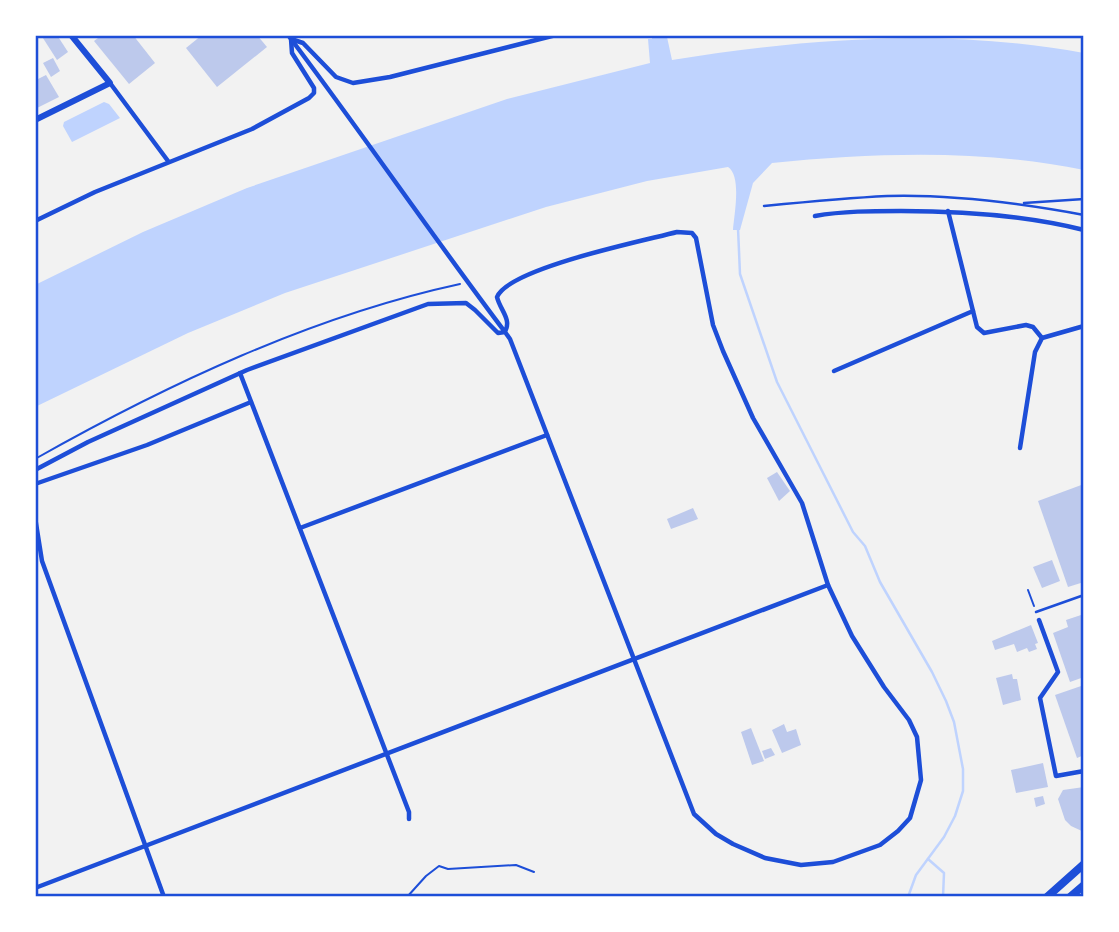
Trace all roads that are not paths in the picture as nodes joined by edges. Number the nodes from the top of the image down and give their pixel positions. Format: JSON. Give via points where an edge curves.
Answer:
{"nodes":[{"id":1,"x":71,"y":35,"type":"edge"},
{"id":2,"x":556,"y":35,"type":"edge"},
{"id":3,"x":289,"y":37,"type":"edge"},
{"id":4,"x":110,"y":83,"type":"junction"},
{"id":5,"x":35,"y":120,"type":"edge"},
{"id":6,"x":168,"y":162,"type":"junction"},
{"id":7,"x":1084,"y":200,"type":"edge"},
{"id":8,"x":1018,"y":203,"type":"junction"},
{"id":9,"x":764,"y":206,"type":"dead end"},
{"id":10,"x":948,"y":211,"type":"junction"},
{"id":11,"x":1084,"y":215,"type":"edge"},
{"id":12,"x":815,"y":216,"type":"dead end"},
{"id":13,"x":35,"y":221,"type":"edge"},
{"id":14,"x":1084,"y":230,"type":"edge"},
{"id":15,"x":973,"y":311,"type":"junction"},
{"id":16,"x":1084,"y":326,"type":"edge"},
{"id":17,"x":505,"y":332,"type":"junction"},
{"id":18,"x":1042,"y":338,"type":"junction"},
{"id":19,"x":834,"y":371,"type":"dead end"},
{"id":20,"x":240,"y":373,"type":"junction"},
{"id":21,"x":251,"y":402,"type":"junction"},
{"id":22,"x":547,"y":435,"type":"junction"},
{"id":23,"x":1020,"y":448,"type":"dead end"},
{"id":24,"x":35,"y":470,"type":"edge"},
{"id":25,"x":35,"y":484,"type":"edge"},
{"id":26,"x":35,"y":517,"type":"edge"},
{"id":27,"x":300,"y":528,"type":"junction"},
{"id":28,"x":828,"y":584,"type":"junction"},
{"id":29,"x":1084,"y":595,"type":"edge"},
{"id":30,"x":1037,"y":612,"type":"road end"},
{"id":31,"x":1039,"y":620,"type":"dead end"},
{"id":32,"x":633,"y":659,"type":"junction"},
{"id":33,"x":387,"y":753,"type":"junction"},
{"id":34,"x":1084,"y":771,"type":"edge"},
{"id":35,"x":408,"y":819,"type":"dead end"},
{"id":36,"x":144,"y":846,"type":"junction"},
{"id":37,"x":1084,"y":864,"type":"edge"},
{"id":38,"x":1084,"y":885,"type":"edge"},
{"id":39,"x":35,"y":888,"type":"edge"},
{"id":40,"x":164,"y":897,"type":"edge"},
{"id":41,"x":1047,"y":897,"type":"edge"},
{"id":42,"x":1070,"y":897,"type":"edge"}],
"edges":[{"from":1,"to":4,"type":"street"},
{"from":2,"to":3,"type":"street","via":[[353,83],[336,77],[303,43]]},
{"from":3,"to":6,"type":"street","via":[[313,93],[252,129]]},
{"from":3,"to":17,"type":"street"},
{"from":4,"to":5,"type":"street"},
{"from":4,"to":6,"type":"street"},
{"from":6,"to":13,"type":"street"},
{"from":7,"to":8,"type":"lane"},
{"from":8,"to":9,"type":"lane","via":[[889,196]]},
{"from":8,"to":11,"type":"lane"},
{"from":10,"to":12,"type":"street"},
{"from":10,"to":14,"type":"street","via":[[1006,215]]},
{"from":10,"to":15,"type":"street"},
{"from":15,"to":18,"type":"street","via":[[977,327],[984,333],[1026,325]]},
{"from":15,"to":19,"type":"street"},
{"from":16,"to":18,"type":"street"},
{"from":17,"to":20,"type":"street","via":[[498,333],[466,303],[428,304]]},
{"from":17,"to":22,"type":"street"},
{"from":17,"to":28,"type":"street","via":[[507,317],[497,297],[511,282],[556,264],[677,232],[692,233],[723,351],[753,418],[802,503]]},
{"from":18,"to":23,"type":"street","via":[[1035,352]]},
{"from":20,"to":21,"type":"street"},
{"from":20,"to":24,"type":"street"},
{"from":21,"to":25,"type":"street"},
{"from":21,"to":27,"type":"street"},
{"from":22,"to":27,"type":"street"},
{"from":22,"to":32,"type":"street"},
{"from":26,"to":36,"type":"street","via":[[42,561]]},
{"from":27,"to":33,"type":"street"},
{"from":28,"to":32,"type":"street"},
{"from":28,"to":32,"type":"street","via":[[852,636],[908,720],[920,756],[921,780],[910,818],[880,845],[848,859],[812,865],[775,860],[733,844],[700,821],[689,806]]},
{"from":29,"to":30,"type":"lane"},
{"from":31,"to":34,"type":"street","via":[[1058,671],[1040,698],[1056,776]]},
{"from":32,"to":33,"type":"street"},
{"from":33,"to":35,"type":"street"},
{"from":33,"to":36,"type":"street"},
{"from":36,"to":39,"type":"street"},
{"from":36,"to":40,"type":"street"},
{"from":37,"to":41,"type":"highway"},
{"from":38,"to":42,"type":"highway"}]}
